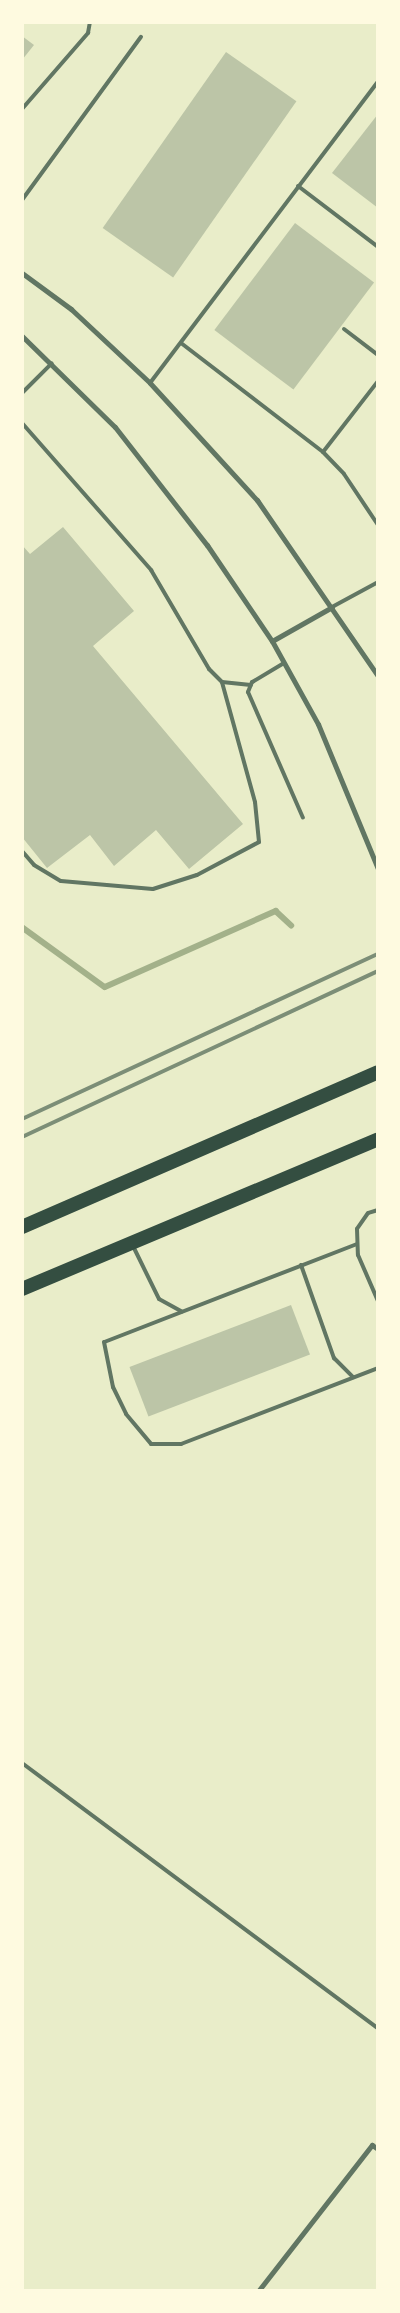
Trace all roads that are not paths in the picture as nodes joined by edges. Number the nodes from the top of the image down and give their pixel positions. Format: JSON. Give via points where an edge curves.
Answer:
{"nodes":[{"id":1,"x":90,"y":22,"type":"edge"},
{"id":2,"x":141,"y":37,"type":"dead end"},
{"id":3,"x":378,"y":81,"type":"edge"},
{"id":4,"x":22,"y":109,"type":"edge"},
{"id":5,"x":298,"y":186,"type":"junction"},
{"id":6,"x":22,"y":200,"type":"edge"},
{"id":7,"x":378,"y":247,"type":"edge"},
{"id":8,"x":22,"y":273,"type":"edge"},
{"id":9,"x":344,"y":329,"type":"dead end"},
{"id":10,"x":22,"y":336,"type":"edge"},
{"id":11,"x":180,"y":343,"type":"junction"},
{"id":12,"x":378,"y":355,"type":"edge"},
{"id":13,"x":52,"y":363,"type":"junction"},
{"id":14,"x":378,"y":381,"type":"edge"},
{"id":15,"x":150,"y":383,"type":"junction"},
{"id":16,"x":22,"y":393,"type":"edge"},
{"id":17,"x":22,"y":422,"type":"edge"},
{"id":18,"x":324,"y":452,"type":"junction"},
{"id":19,"x":378,"y":525,"type":"edge"},
{"id":20,"x":378,"y":582,"type":"edge"},
{"id":21,"x":332,"y":607,"type":"junction"},
{"id":22,"x":272,"y":641,"type":"junction"},
{"id":23,"x":284,"y":663,"type":"junction"},
{"id":24,"x":378,"y":676,"type":"edge"},
{"id":25,"x":222,"y":682,"type":"junction"},
{"id":26,"x":251,"y":685,"type":"junction"},
{"id":27,"x":303,"y":818,"type":"dead end"},
{"id":28,"x":22,"y":851,"type":"edge"},
{"id":29,"x":378,"y":869,"type":"edge"},
{"id":30,"x":378,"y":1072,"type":"edge"},
{"id":31,"x":378,"y":1139,"type":"edge"},
{"id":32,"x":378,"y":1210,"type":"edge"},
{"id":33,"x":22,"y":1227,"type":"edge"},
{"id":34,"x":132,"y":1243,"type":"junction"},
{"id":35,"x":357,"y":1244,"type":"junction"},
{"id":36,"x":301,"y":1265,"type":"junction"},
{"id":37,"x":22,"y":1288,"type":"edge"},
{"id":38,"x":378,"y":1301,"type":"edge"},
{"id":39,"x":182,"y":1312,"type":"junction"},
{"id":40,"x":378,"y":1368,"type":"edge"},
{"id":41,"x":353,"y":1377,"type":"junction"},
{"id":42,"x":22,"y":1763,"type":"edge"},
{"id":43,"x":378,"y":2028,"type":"edge"},
{"id":44,"x":378,"y":2149,"type":"edge"},
{"id":45,"x":259,"y":2290,"type":"edge"}],
"edges":[{"from":1,"to":4,"type":"lane","via":[[88,33]]},
{"from":2,"to":6,"type":"lane"},
{"from":3,"to":5,"type":"lane"},
{"from":5,"to":7,"type":"lane"},
{"from":5,"to":11,"type":"lane"},
{"from":8,"to":15,"type":"street","via":[[71,309]]},
{"from":9,"to":12,"type":"lane"},
{"from":10,"to":13,"type":"street"},
{"from":11,"to":15,"type":"lane"},
{"from":11,"to":18,"type":"lane"},
{"from":13,"to":16,"type":"lane"},
{"from":13,"to":22,"type":"street","via":[[115,427],[207,545]]},
{"from":14,"to":18,"type":"lane"},
{"from":15,"to":21,"type":"street","via":[[257,500]]},
{"from":17,"to":25,"type":"lane","via":[[151,570],[209,669]]},
{"from":18,"to":19,"type":"lane","via":[[344,474]]},
{"from":20,"to":21,"type":"lane"},
{"from":21,"to":22,"type":"street"},
{"from":21,"to":24,"type":"street"},
{"from":22,"to":23,"type":"street"},
{"from":23,"to":26,"type":"lane","via":[[262,674]]},
{"from":23,"to":29,"type":"street","via":[[318,724]]},
{"from":25,"to":26,"type":"lane"},
{"from":25,"to":28,"type":"lane","via":[[255,802],[259,842],[197,875],[153,890],[61,881],[34,865]]},
{"from":26,"to":27,"type":"lane","via":[[248,692]]},
{"from":30,"to":33,"type":"highway"},
{"from":31,"to":34,"type":"highway"},
{"from":32,"to":35,"type":"lane","via":[[368,1213],[357,1229]]},
{"from":34,"to":37,"type":"highway"},
{"from":34,"to":39,"type":"lane","via":[[158,1299]]},
{"from":35,"to":36,"type":"lane"},
{"from":35,"to":38,"type":"lane","via":[[358,1255]]},
{"from":36,"to":39,"type":"lane"},
{"from":36,"to":41,"type":"lane","via":[[334,1358]]},
{"from":39,"to":41,"type":"lane","via":[[104,1342],[113,1387],[126,1414],[151,1444],[181,1444]]},
{"from":40,"to":41,"type":"lane"},
{"from":42,"to":43,"type":"lane"},
{"from":44,"to":45,"type":"street","via":[[372,2145]]}]}
